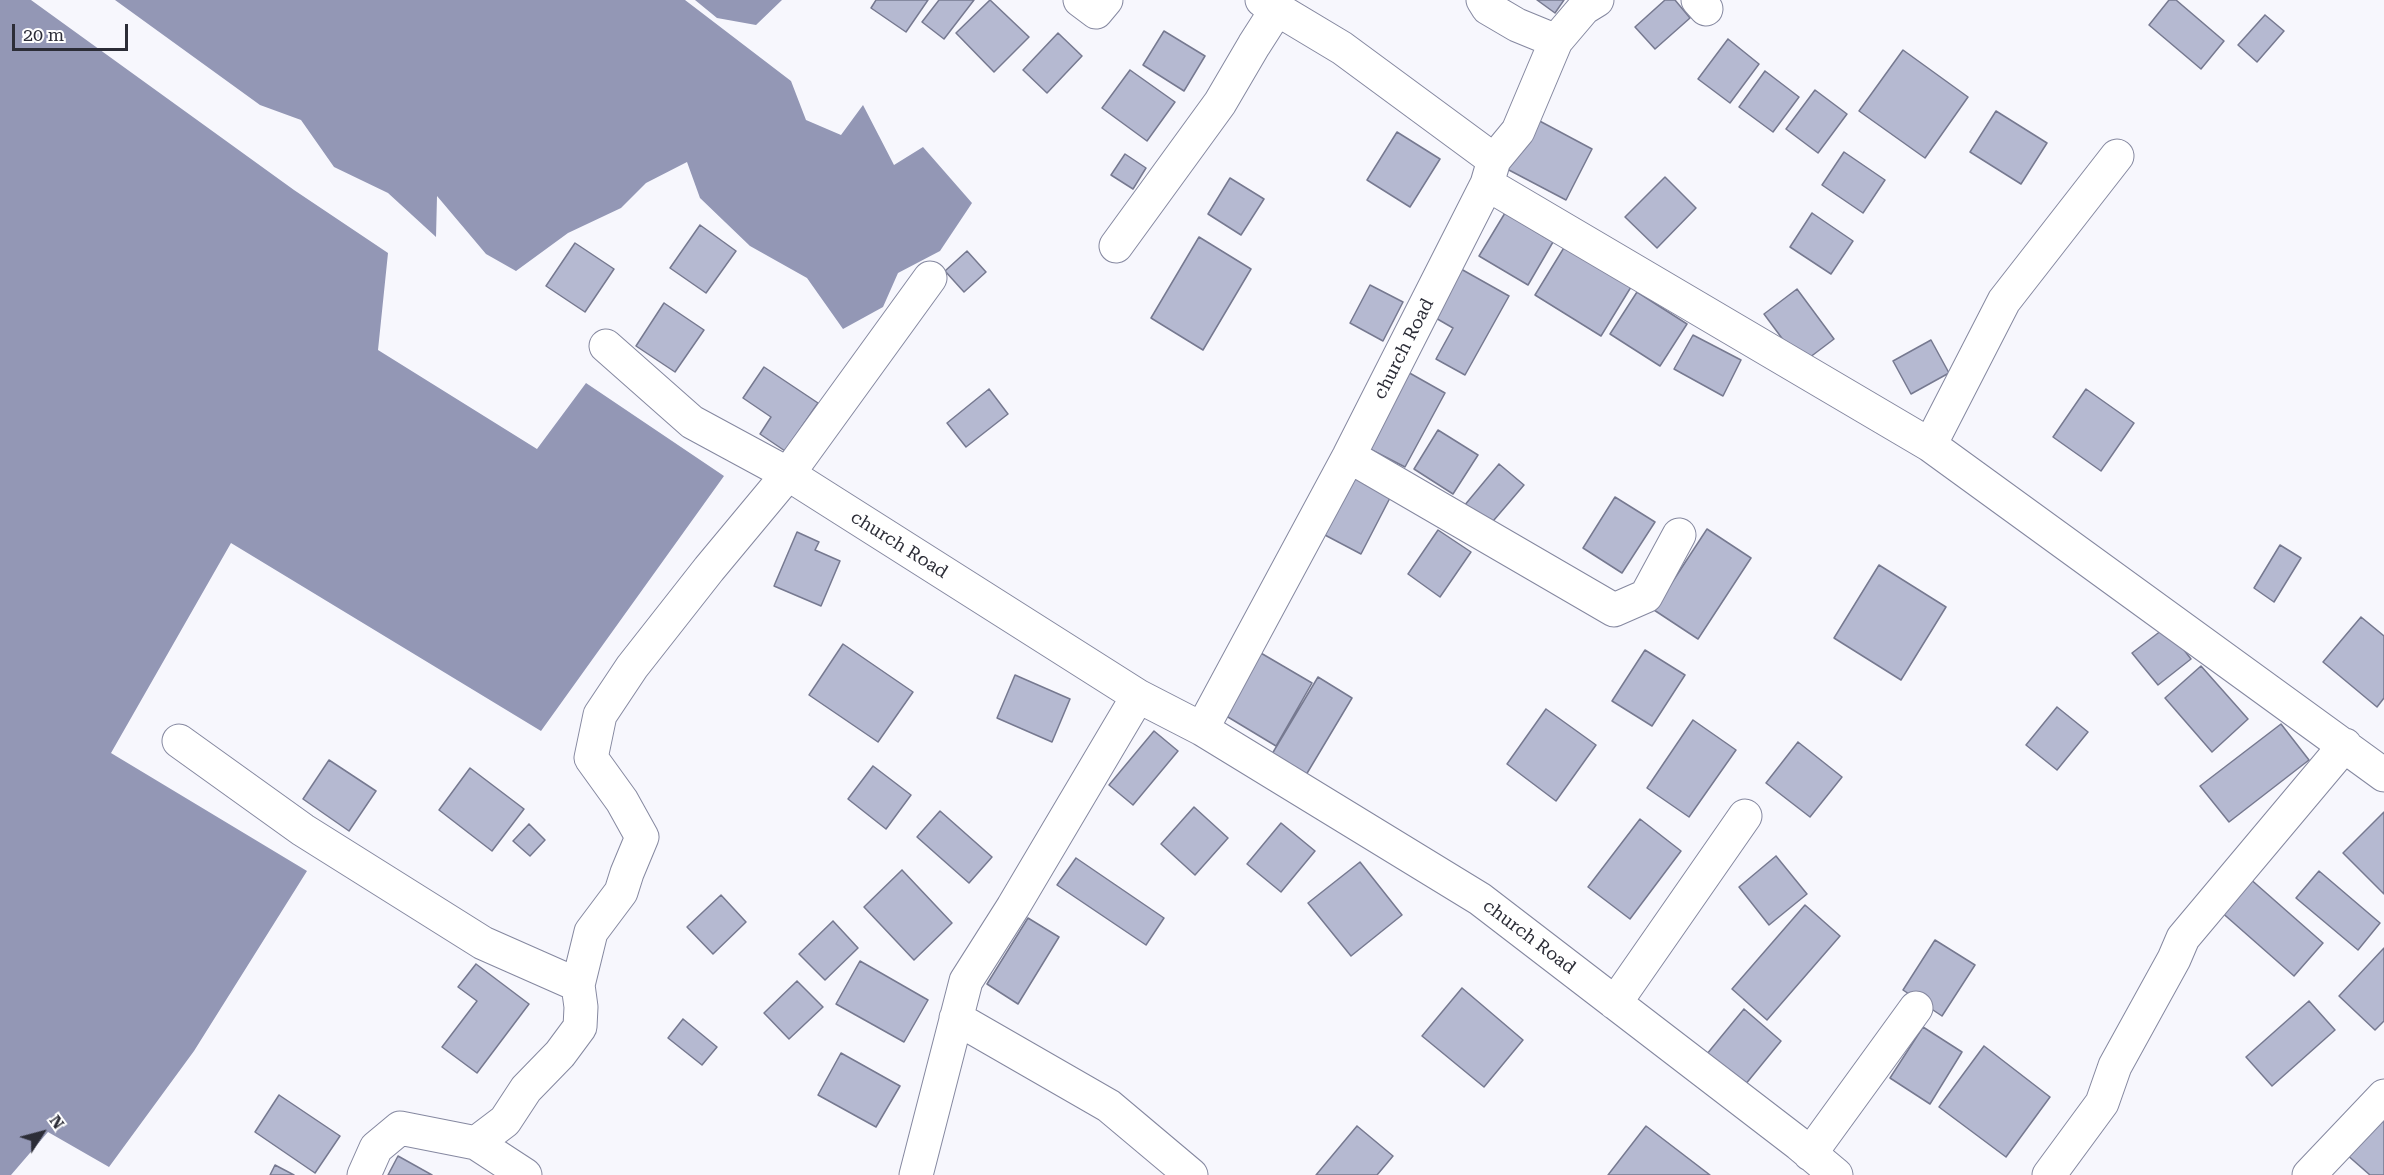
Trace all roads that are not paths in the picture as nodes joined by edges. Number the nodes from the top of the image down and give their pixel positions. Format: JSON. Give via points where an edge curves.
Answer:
{"nodes":[{"id":1,"x":1080,"y":0,"type":"edge"},
{"id":2,"x":1106,"y":0,"type":"edge"},
{"id":3,"x":1483,"y":0,"type":"edge"},
{"id":4,"x":1597,"y":0,"type":"edge"},
{"id":5,"x":1270,"y":5,"type":"edge"},
{"id":6,"x":1556,"y":40,"type":"junction"},
{"id":7,"x":2117,"y":156,"type":"dead end"},
{"id":8,"x":1491,"y":172,"type":"junction"},
{"id":9,"x":1116,"y":246,"type":"dead end"},
{"id":10,"x":930,"y":278,"type":"dead end"},
{"id":11,"x":606,"y":346,"type":"dead end"},
{"id":12,"x":1930,"y":445,"type":"junction"},
{"id":13,"x":1349,"y":456,"type":"junction"},
{"id":14,"x":788,"y":474,"type":"junction"},
{"id":15,"x":1679,"y":535,"type":"dead end"},
{"id":16,"x":1138,"y":696,"type":"junction"},
{"id":17,"x":1202,"y":729,"type":"junction"},
{"id":18,"x":179,"y":741,"type":"dead end"},
{"id":19,"x":2345,"y":746,"type":"junction"},
{"id":20,"x":2384,"y":775,"type":"edge"},
{"id":21,"x":1745,"y":816,"type":"dead end"},
{"id":22,"x":578,"y":985,"type":"junction"},
{"id":23,"x":1615,"y":1003,"type":"junction"},
{"id":24,"x":1916,"y":1008,"type":"dead end"},
{"id":25,"x":956,"y":1018,"type":"junction"},
{"id":26,"x":2384,"y":1096,"type":"edge"},
{"id":27,"x":476,"y":1143,"type":"junction"},
{"id":28,"x":1810,"y":1154,"type":"junction"},
{"id":29,"x":363,"y":1175,"type":"edge"},
{"id":30,"x":525,"y":1175,"type":"edge"},
{"id":31,"x":916,"y":1175,"type":"edge"},
{"id":32,"x":1191,"y":1175,"type":"edge"},
{"id":33,"x":1836,"y":1175,"type":"edge"},
{"id":34,"x":2049,"y":1175,"type":"edge"},
{"id":35,"x":2310,"y":1175,"type":"edge"}],
"edges":[{"from":1,"to":2,"type":"street","via":[[1096,12]]},
{"from":3,"to":6,"type":"street","via":[[1488,8],[1517,26]]},
{"from":4,"to":6,"type":"street","name":"church Road","via":[[1584,8]]},
{"from":5,"to":8,"type":"street","via":[[1342,48]]},
{"from":5,"to":9,"type":"street","via":[[1254,45],[1220,103]]},
{"from":6,"to":8,"type":"street","name":"church Road","via":[[1518,131]]},
{"from":7,"to":12,"type":"street","via":[[2004,301]]},
{"from":8,"to":12,"type":"street"},
{"from":8,"to":13,"type":"street","name":"church Road"},
{"from":10,"to":14,"type":"street"},
{"from":11,"to":14,"type":"street","name":"church Road","via":[[692,422]]},
{"from":12,"to":19,"type":"street"},
{"from":13,"to":15,"type":"street","via":[[1614,610],[1646,596]]},
{"from":13,"to":17,"type":"street","name":"church Road"},
{"from":14,"to":16,"type":"street","name":"church Road"},
{"from":14,"to":22,"type":"street","via":[[709,568],[600,715],[591,758],[642,837],[621,892],[591,933]]},
{"from":16,"to":17,"type":"street","name":"church Road"},
{"from":16,"to":25,"type":"street","via":[[966,981]]},
{"from":17,"to":23,"type":"street","name":"church Road","via":[[1480,899]]},
{"from":18,"to":22,"type":"street","via":[[303,830],[483,943]]},
{"from":19,"to":20,"type":"street"},
{"from":19,"to":34,"type":"street","via":[[2183,938],[2115,1066],[2102,1102]]},
{"from":21,"to":23,"type":"street"},
{"from":22,"to":27,"type":"street","via":[[580,1027],[526,1089],[505,1121]]},
{"from":23,"to":28,"type":"street","name":"church Road"},
{"from":24,"to":28,"type":"street"},
{"from":25,"to":31,"type":"street"},
{"from":25,"to":32,"type":"street","via":[[1109,1106]]},
{"from":26,"to":35,"type":"street"},
{"from":27,"to":29,"type":"street","via":[[400,1128],[376,1148]]},
{"from":27,"to":30,"type":"street"},
{"from":28,"to":33,"type":"street","name":"church Road"}]}
